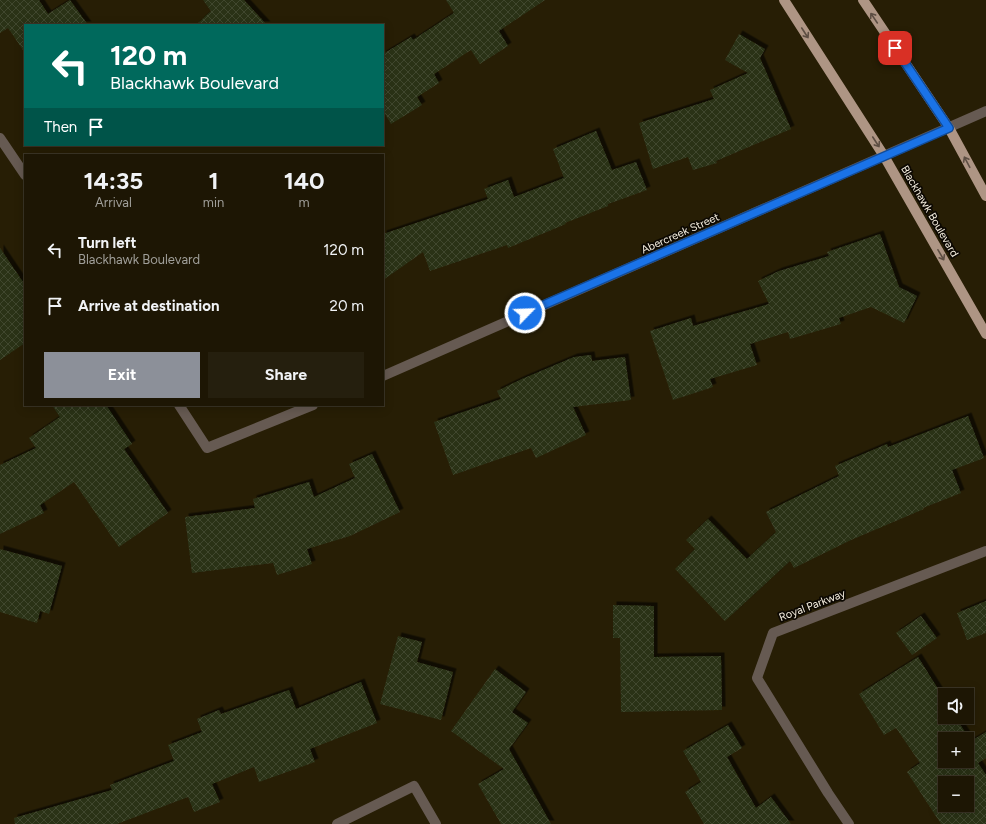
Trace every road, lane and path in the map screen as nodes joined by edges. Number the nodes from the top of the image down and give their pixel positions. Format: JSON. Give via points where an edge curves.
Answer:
{"nodes":[{"id":1,"x":784,"y":0,"type":"edge"},
{"id":2,"x":863,"y":0,"type":"edge"},
{"id":3,"x":986,"y":112,"type":"edge"},
{"id":4,"x":949,"y":128,"type":"junction"},
{"id":5,"x":0,"y":138,"type":"edge"},
{"id":6,"x":884,"y":156,"type":"junction"},
{"id":7,"x":24,"y":174,"type":"edge"},
{"id":8,"x":986,"y":196,"type":"edge"},
{"id":9,"x":986,"y":334,"type":"edge"},
{"id":10,"x":384,"y":376,"type":"edge"},
{"id":11,"x":180,"y":406,"type":"edge"},
{"id":12,"x":311,"y":406,"type":"edge"},
{"id":13,"x":986,"y":551,"type":"edge"},
{"id":14,"x":337,"y":824,"type":"edge"},
{"id":15,"x":436,"y":824,"type":"edge"},
{"id":16,"x":849,"y":824,"type":"edge"}],
"edges":[{"from":1,"to":6,"type":"main road","name":"Blackhawk Boulevard","one_way":true},
{"from":4,"to":2,"type":"main road","one_way":true},
{"from":3,"to":4,"type":"street","name":"Abercreek Street"},
{"from":4,"to":6,"type":"street","name":"Abercreek Street"},
{"from":8,"to":4,"type":"main road","one_way":true},
{"from":5,"to":7,"type":"street"},
{"from":6,"to":9,"type":"main road","name":"Blackhawk Boulevard","one_way":true},
{"from":6,"to":10,"type":"street","name":"Abercreek Street"},
{"from":11,"to":12,"type":"street","via":[[207,448]]},
{"from":13,"to":16,"type":"street","name":"Royal Parkway","via":[[773,633],[757,678]]},
{"from":14,"to":15,"type":"street","via":[[414,786]]}]}
